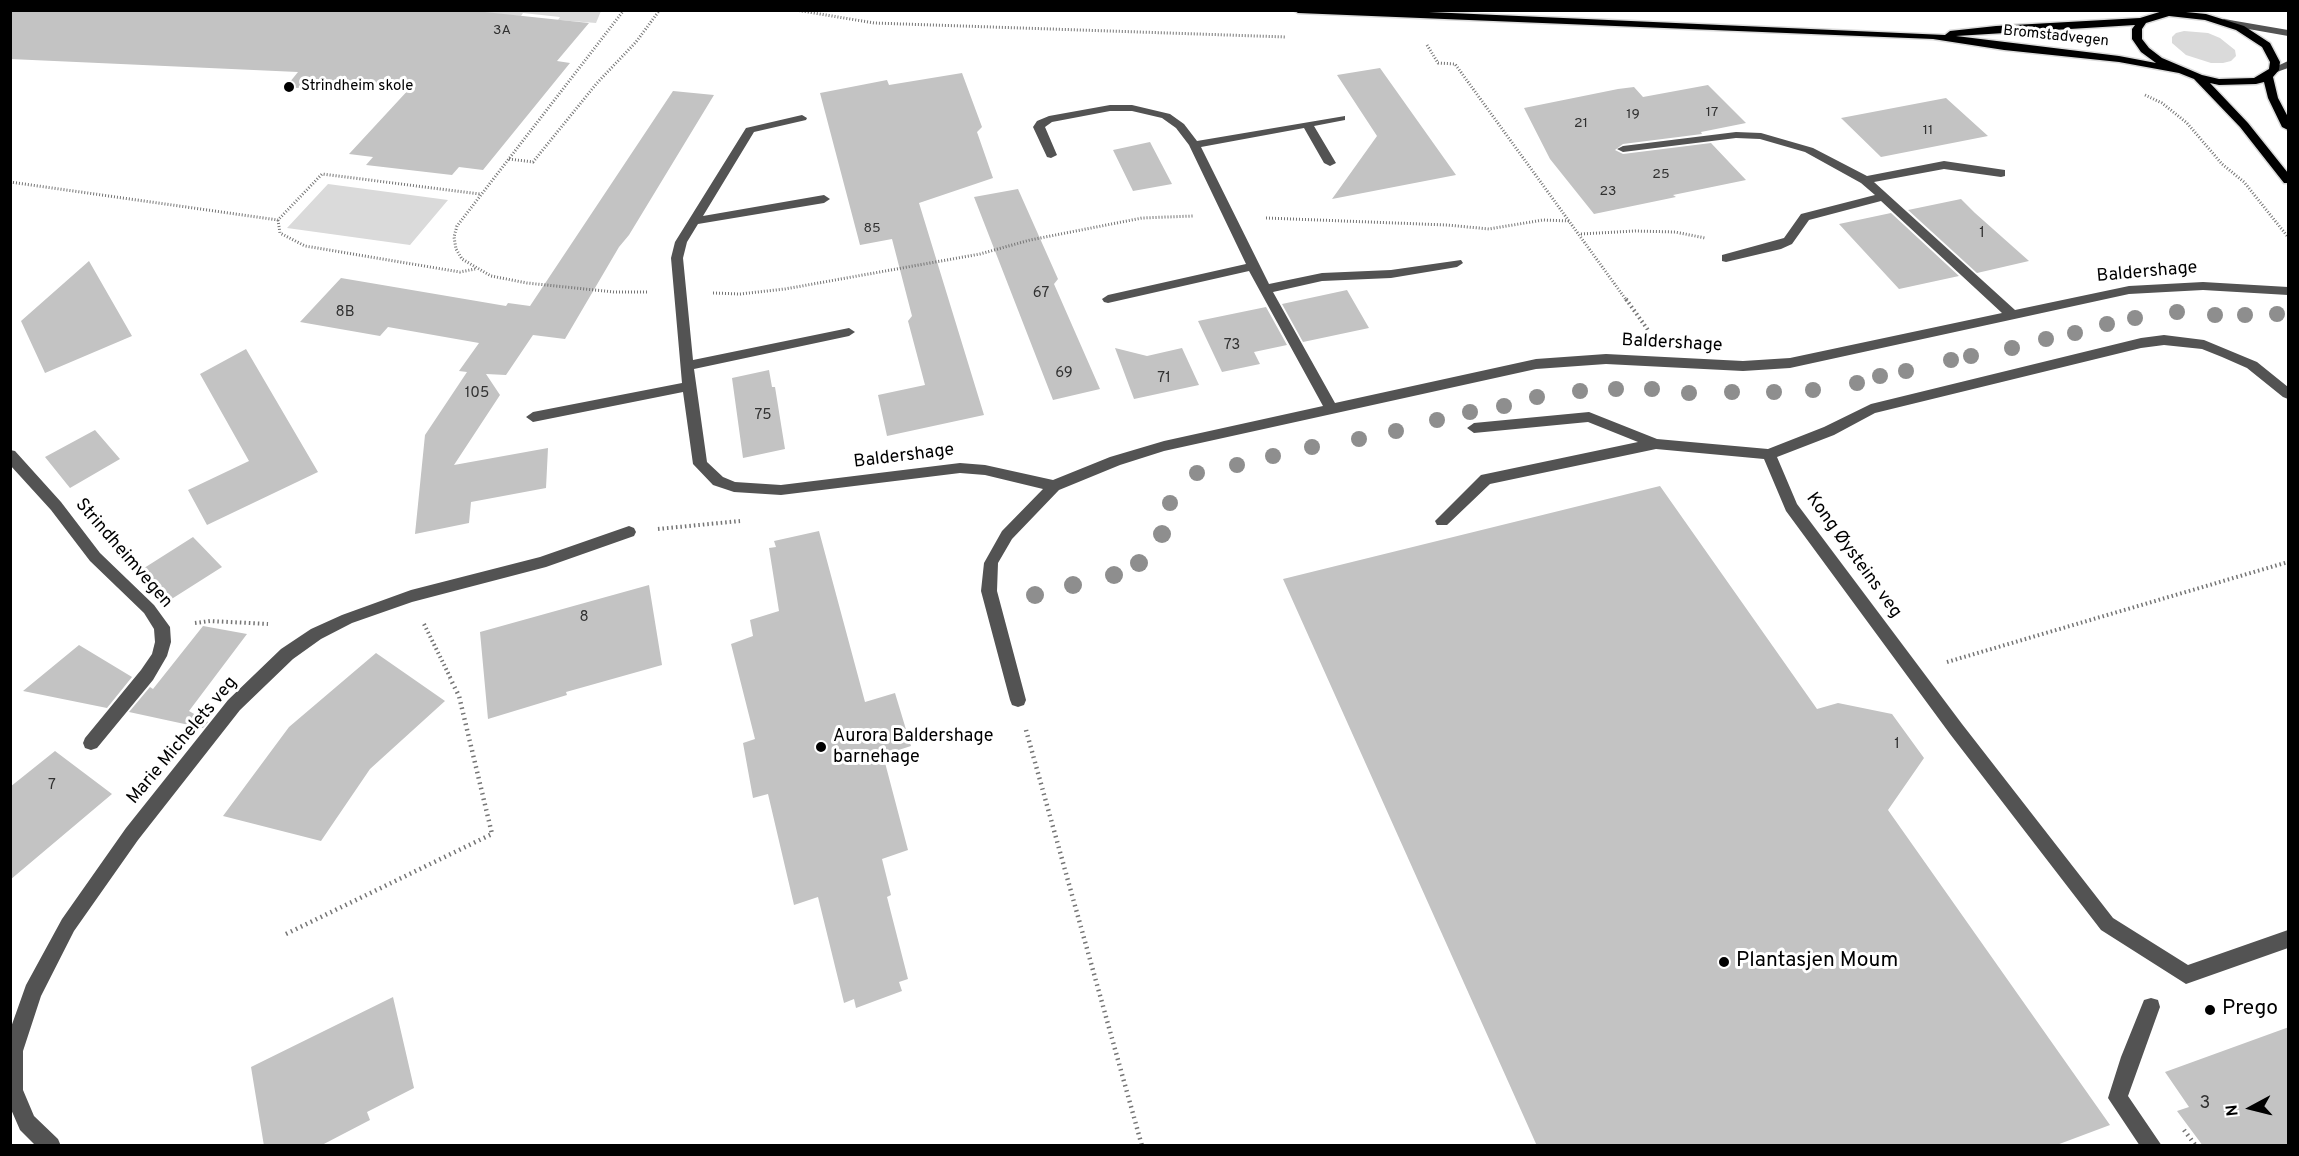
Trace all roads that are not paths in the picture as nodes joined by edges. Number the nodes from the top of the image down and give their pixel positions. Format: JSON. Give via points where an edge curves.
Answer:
{"nodes":[{"id":1,"x":1298,"y":10,"type":"edge"},
{"id":2,"x":1369,"y":12,"type":"edge"},
{"id":3,"x":2153,"y":13,"type":"edge"},
{"id":4,"x":2205,"y":14,"type":"edge"},
{"id":5,"x":2142,"y":21,"type":"junction"},
{"id":6,"x":2224,"y":22,"type":"junction"},
{"id":7,"x":2289,"y":33,"type":"edge"},
{"id":8,"x":1933,"y":36,"type":"junction"},
{"id":9,"x":2289,"y":64,"type":"edge"},
{"id":10,"x":2177,"y":70,"type":"junction"},
{"id":11,"x":2271,"y":73,"type":"junction"},
{"id":12,"x":2198,"y":77,"type":"junction"},
{"id":13,"x":802,"y":118,"type":"dead end"},
{"id":14,"x":1341,"y":118,"type":"dead end"},
{"id":15,"x":1308,"y":125,"type":"junction"},
{"id":16,"x":2289,"y":127,"type":"edge"},
{"id":17,"x":1194,"y":145,"type":"junction"},
{"id":18,"x":1623,"y":149,"type":"dead end"},
{"id":19,"x":1051,"y":155,"type":"dead end"},
{"id":20,"x":1330,"y":163,"type":"dead end"},
{"id":21,"x":2001,"y":173,"type":"dead end"},
{"id":22,"x":1865,"y":180,"type":"junction"},
{"id":23,"x":2289,"y":180,"type":"edge"},
{"id":24,"x":1882,"y":197,"type":"junction"},
{"id":25,"x":824,"y":199,"type":"dead end"},
{"id":26,"x":694,"y":221,"type":"junction"},
{"id":27,"x":1726,"y":258,"type":"dead end"},
{"id":28,"x":1457,"y":263,"type":"dead end"},
{"id":29,"x":1253,"y":266,"type":"junction"},
{"id":30,"x":1266,"y":289,"type":"junction"},
{"id":31,"x":2289,"y":291,"type":"edge"},
{"id":32,"x":1108,"y":299,"type":"dead end"},
{"id":33,"x":2012,"y":315,"type":"junction"},
{"id":34,"x":849,"y":332,"type":"dead end"},
{"id":35,"x":688,"y":366,"type":"junction"},
{"id":36,"x":689,"y":386,"type":"junction"},
{"id":37,"x":2289,"y":394,"type":"edge"},
{"id":38,"x":1331,"y":409,"type":"junction"},
{"id":39,"x":533,"y":417,"type":"dead end"},
{"id":40,"x":1474,"y":428,"type":"dead end"},
{"id":41,"x":1656,"y":444,"type":"junction"},
{"id":42,"x":1769,"y":454,"type":"junction"},
{"id":43,"x":10,"y":455,"type":"edge"},
{"id":44,"x":1054,"y":486,"type":"junction"},
{"id":45,"x":1442,"y":521,"type":"dead end"},
{"id":46,"x":629,"y":532,"type":"road end"},
{"id":47,"x":1018,"y":700,"type":"road end"},
{"id":48,"x":91,"y":743,"type":"dead end"},
{"id":49,"x":2289,"y":939,"type":"edge"},
{"id":50,"x":2151,"y":1007,"type":"dead end"},
{"id":51,"x":51,"y":1146,"type":"edge"},
{"id":52,"x":2152,"y":1146,"type":"edge"}],
"edges":[{"from":1,"to":2,"type":"main road","name":"Bromstadvegen"},
{"from":2,"to":8,"type":"main road","name":"Bromstadvegen"},
{"from":3,"to":4,"type":"main road"},
{"from":3,"to":5,"type":"main road","name":"Bromstadvegen"},
{"from":4,"to":6,"type":"main road"},
{"from":5,"to":8,"type":"main road","name":"Bromstadvegen","via":[[1996,28]]},
{"from":5,"to":10,"type":"main road","via":[[2137,29],[2138,39],[2145,50]]},
{"from":6,"to":7,"type":"street"},
{"from":6,"to":11,"type":"main road","via":[[2266,45],[2276,62]]},
{"from":8,"to":10,"type":"main road","name":"Bromstadvegen"},
{"from":9,"to":11,"type":"street"},
{"from":10,"to":12,"type":"main road"},
{"from":11,"to":12,"type":"main road","via":[[2256,81],[2240,83]]},
{"from":11,"to":16,"type":"main road","via":[[2273,98]]},
{"from":12,"to":23,"type":"main road"},
{"from":13,"to":26,"type":"street","name":"Baldershage","via":[[750,130]]},
{"from":14,"to":15,"type":"street"},
{"from":15,"to":17,"type":"street"},
{"from":15,"to":20,"type":"street"},
{"from":17,"to":19,"type":"street","via":[[1180,126],[1166,116],[1132,108],[1110,108],[1041,123],[1039,127]]},
{"from":17,"to":29,"type":"street"},
{"from":18,"to":22,"type":"street","via":[[1710,137],[1761,136],[1809,150]]},
{"from":21,"to":22,"type":"street","via":[[1944,165]]},
{"from":22,"to":24,"type":"street"},
{"from":24,"to":27,"type":"street","via":[[1805,217],[1788,241]]},
{"from":24,"to":33,"type":"street"},
{"from":25,"to":26,"type":"street"},
{"from":26,"to":35,"type":"street","name":"Baldershage","via":[[681,242],[677,258]]},
{"from":28,"to":30,"type":"street","via":[[1391,274],[1322,277]]},
{"from":29,"to":30,"type":"street"},
{"from":29,"to":32,"type":"street"},
{"from":30,"to":38,"type":"street"},
{"from":31,"to":33,"type":"street","name":"Baldershage","via":[[2203,286],[2129,290]]},
{"from":33,"to":38,"type":"street","name":"Baldershage","via":[[1790,363],[1743,366],[1606,359],[1536,364]]},
{"from":34,"to":35,"type":"street"},
{"from":35,"to":36,"type":"street","name":"Baldershage"},
{"from":36,"to":39,"type":"street"},
{"from":36,"to":44,"type":"street","name":"Baldershage","via":[[700,464],[718,481],[734,488],[781,490],[960,468]]},
{"from":37,"to":42,"type":"street","via":[[2252,365],[2227,354],[2204,345],[2164,340],[1871,409],[1829,431]]},
{"from":38,"to":44,"type":"street","name":"Baldershage","via":[[1164,446]]},
{"from":40,"to":41,"type":"street","via":[[1589,417]]},
{"from":41,"to":42,"type":"street"},
{"from":41,"to":45,"type":"street","via":[[1486,479]]},
{"from":42,"to":49,"type":"street","name":"Kong Øysteins veg","via":[[1791,507],[2107,924],[2186,975]]},
{"from":43,"to":48,"type":"street","name":"Strindheimvegen","via":[[96,557],[162,627],[159,656]]},
{"from":44,"to":47,"type":"street","via":[[1007,535],[991,562],[989,591]]},
{"from":46,"to":51,"type":"street","name":"Marie Michelets veg","via":[[541,563],[411,596],[347,619],[287,654],[234,705],[193,754],[68,925],[33,992],[13,1051],[13,1090],[27,1123]]},
{"from":50,"to":52,"type":"street","via":[[2118,1098]]}]}
